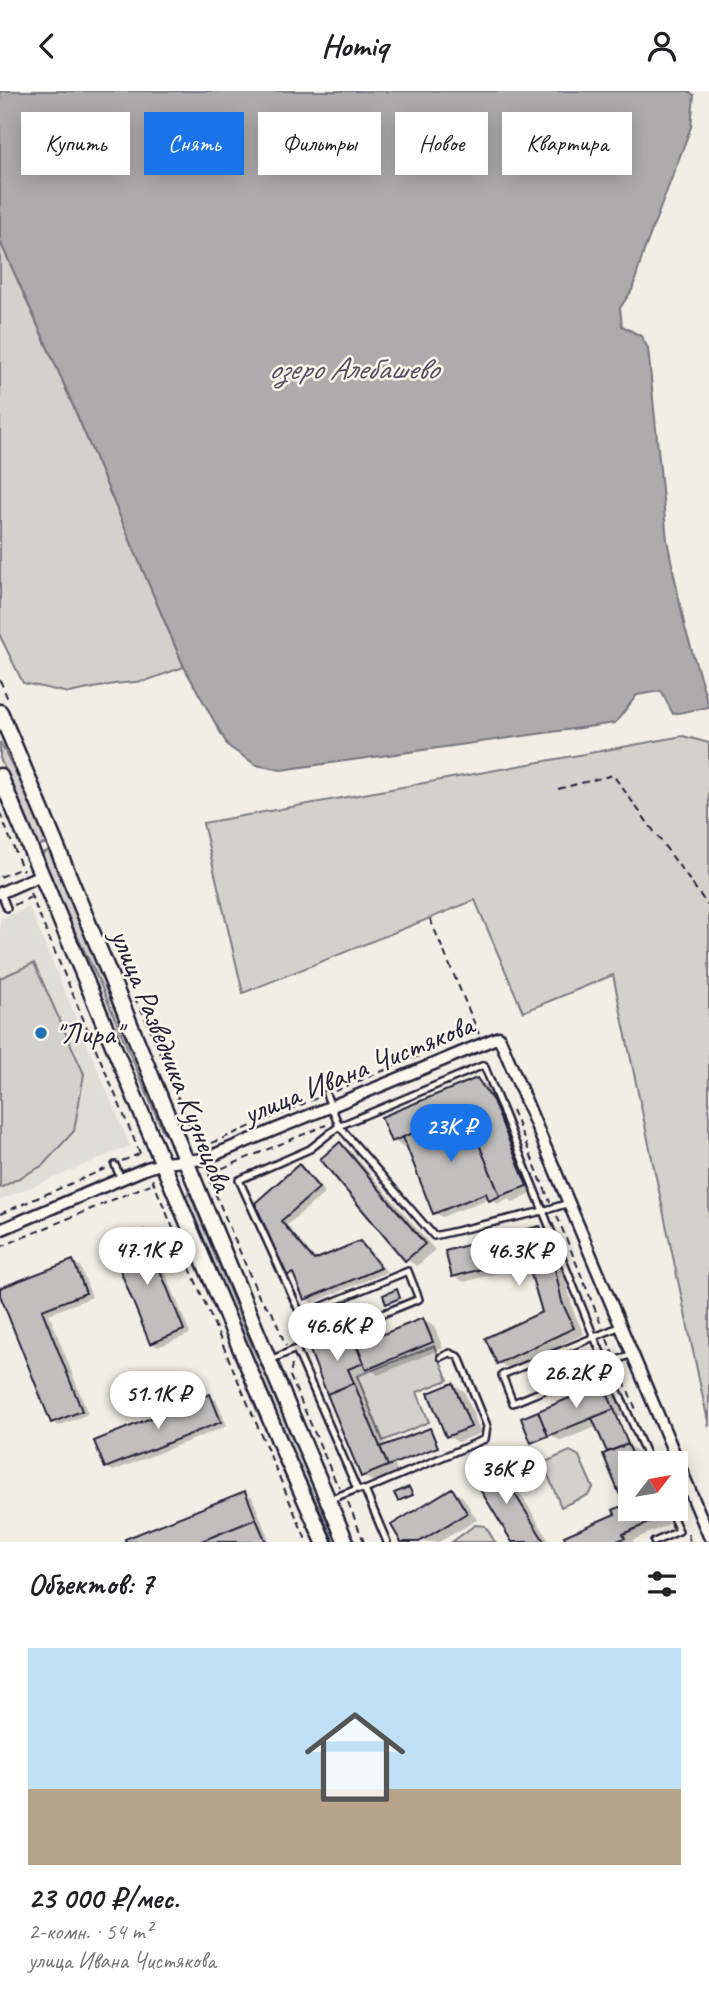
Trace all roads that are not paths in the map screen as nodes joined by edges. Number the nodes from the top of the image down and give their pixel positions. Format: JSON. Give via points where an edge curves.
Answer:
{"nodes":[{"id":1,"x":5,"y":709,"type":"edge"},
{"id":2,"x":0,"y":776,"type":"edge"},
{"id":3,"x":41,"y":875,"type":"junction"},
{"id":4,"x":0,"y":893,"type":"edge"},
{"id":5,"x":7,"y":908,"type":"road end"},
{"id":6,"x":327,"y":1094,"type":"road end"},
{"id":7,"x":331,"y":1107,"type":"junction"},
{"id":8,"x":339,"y":1125,"type":"junction"},
{"id":9,"x":185,"y":1161,"type":"junction"},
{"id":10,"x":164,"y":1163,"type":"junction"},
{"id":11,"x":114,"y":1165,"type":"road end"},
{"id":12,"x":121,"y":1179,"type":"junction"},
{"id":13,"x":569,"y":1203,"type":"junction"},
{"id":14,"x":543,"y":1211,"type":"junction"},
{"id":15,"x":0,"y":1230,"type":"edge"},
{"id":16,"x":621,"y":1326,"type":"junction"},
{"id":17,"x":594,"y":1337,"type":"junction"},
{"id":18,"x":296,"y":1349,"type":"junction"},
{"id":19,"x":632,"y":1354,"type":"junction"},
{"id":20,"x":441,"y":1357,"type":"dead end"},
{"id":21,"x":267,"y":1361,"type":"junction"},
{"id":22,"x":607,"y":1364,"type":"junction"},
{"id":23,"x":645,"y":1451,"type":"edge"},
{"id":24,"x":357,"y":1489,"type":"junction"},
{"id":25,"x":365,"y":1490,"type":"junction"},
{"id":26,"x":328,"y":1501,"type":"junction"},
{"id":27,"x":674,"y":1521,"type":"edge"},
{"id":28,"x":709,"y":1536,"type":"edge"},
{"id":29,"x":324,"y":1542,"type":"edge"},
{"id":30,"x":346,"y":1542,"type":"edge"},
{"id":31,"x":387,"y":1542,"type":"edge"},
{"id":32,"x":654,"y":1542,"type":"edge"}],
"edges":[{"from":1,"to":9,"type":"main road","name":"улица Разведчика Кузнецова"},
{"from":2,"to":3,"type":"main road","name":"улица Разведчика Кузнецова"},
{"from":3,"to":4,"type":"street"},
{"from":3,"to":10,"type":"main road","name":"улица Разведчика Кузнецова"},
{"from":4,"to":5,"type":"lane"},
{"from":6,"to":7,"type":"lane"},
{"from":7,"to":8,"type":"lane"},
{"from":7,"to":9,"type":"street","name":"улица Ивана Чистякова","via":[[204,1159]]},
{"from":7,"to":13,"type":"street","name":"улица Ивана Чистякова","via":[[499,1037]]},
{"from":8,"to":14,"type":"lane","via":[[434,1236]]},
{"from":8,"to":14,"type":"lane","via":[[484,1065]]},
{"from":8,"to":18,"type":"lane","via":[[310,1149],[239,1180],[250,1205],[302,1315],[408,1271],[419,1299]]},
{"from":9,"to":10,"type":"street","name":"улица Ивана Чистякова"},
{"from":9,"to":21,"type":"main road","name":"улица Разведчика Кузнецова"},
{"from":10,"to":12,"type":"street","name":"улица Ивана Чистякова"},
{"from":10,"to":29,"type":"main road","name":"улица Разведчика Кузнецова"},
{"from":11,"to":12,"type":"lane"},
{"from":12,"to":15,"type":"street","name":"улица Ивана Чистякова"},
{"from":13,"to":14,"type":"lane"},
{"from":13,"to":16,"type":"street"},
{"from":14,"to":17,"type":"lane"},
{"from":16,"to":17,"type":"lane"},
{"from":16,"to":19,"type":"street"},
{"from":17,"to":22,"type":"lane"},
{"from":17,"to":22,"type":"lane","via":[[502,1375],[513,1403]]},
{"from":18,"to":21,"type":"lane"},
{"from":18,"to":24,"type":"lane"},
{"from":19,"to":22,"type":"lane"},
{"from":19,"to":28,"type":"street"},
{"from":20,"to":25,"type":"lane","via":[[450,1353],[459,1357],[487,1426],[485,1439]]},
{"from":21,"to":26,"type":"main road","name":"улица Разведчика Кузнецова"},
{"from":22,"to":23,"type":"lane"},
{"from":24,"to":25,"type":"lane"},
{"from":24,"to":26,"type":"lane"},
{"from":25,"to":31,"type":"lane"},
{"from":26,"to":30,"type":"main road","name":"улица Разведчика Кузнецова"},
{"from":27,"to":32,"type":"lane","via":[[679,1531]]}]}
